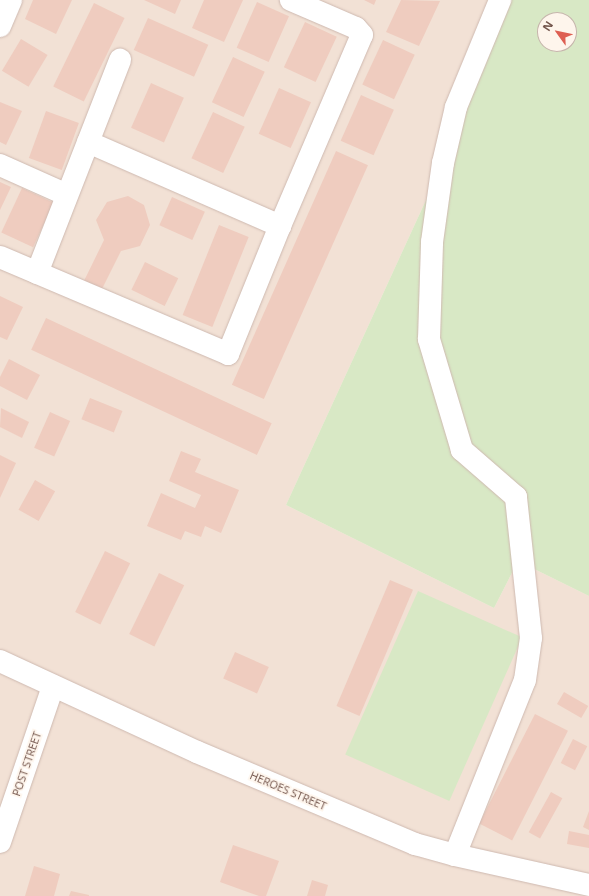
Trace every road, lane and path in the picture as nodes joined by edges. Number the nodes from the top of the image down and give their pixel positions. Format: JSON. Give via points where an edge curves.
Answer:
{"nodes":[{"id":1,"x":11,"y":0,"type":"edge"},
{"id":2,"x":291,"y":0,"type":"edge"},
{"id":3,"x":500,"y":0,"type":"edge"},
{"id":4,"x":0,"y":26,"type":"edge"},
{"id":5,"x":120,"y":60,"type":"dead end"},
{"id":6,"x":88,"y":142,"type":"junction"},
{"id":7,"x":0,"y":165,"type":"edge"},
{"id":8,"x":67,"y":195,"type":"junction"},
{"id":9,"x":280,"y":226,"type":"junction"},
{"id":10,"x":0,"y":258,"type":"edge"},
{"id":11,"x":37,"y":273,"type":"junction"},
{"id":12,"x":0,"y":661,"type":"edge"},
{"id":13,"x":53,"y":686,"type":"junction"},
{"id":14,"x":0,"y":842,"type":"edge"},
{"id":15,"x":455,"y":855,"type":"junction"},
{"id":16,"x":589,"y":885,"type":"edge"}],
"edges":[{"from":1,"to":4,"type":"street"},
{"from":2,"to":9,"type":"street","via":[[356,28],[362,35]]},
{"from":3,"to":15,"type":"street","via":[[456,107],[443,163],[432,242],[429,339],[462,450],[516,497],[531,638],[525,680]]},
{"from":5,"to":6,"type":"street"},
{"from":6,"to":8,"type":"street"},
{"from":6,"to":9,"type":"street"},
{"from":7,"to":8,"type":"street"},
{"from":8,"to":11,"type":"street"},
{"from":9,"to":11,"type":"street","via":[[228,354]]},
{"from":10,"to":11,"type":"street"},
{"from":12,"to":13,"type":"street","name":"HEROES STREET"},
{"from":13,"to":14,"type":"street","name":"POST STREET"},
{"from":13,"to":15,"type":"street","name":"HEROES STREET","via":[[197,752],[349,816],[416,844]]},
{"from":15,"to":16,"type":"street","name":"HEROES STREET"}]}
